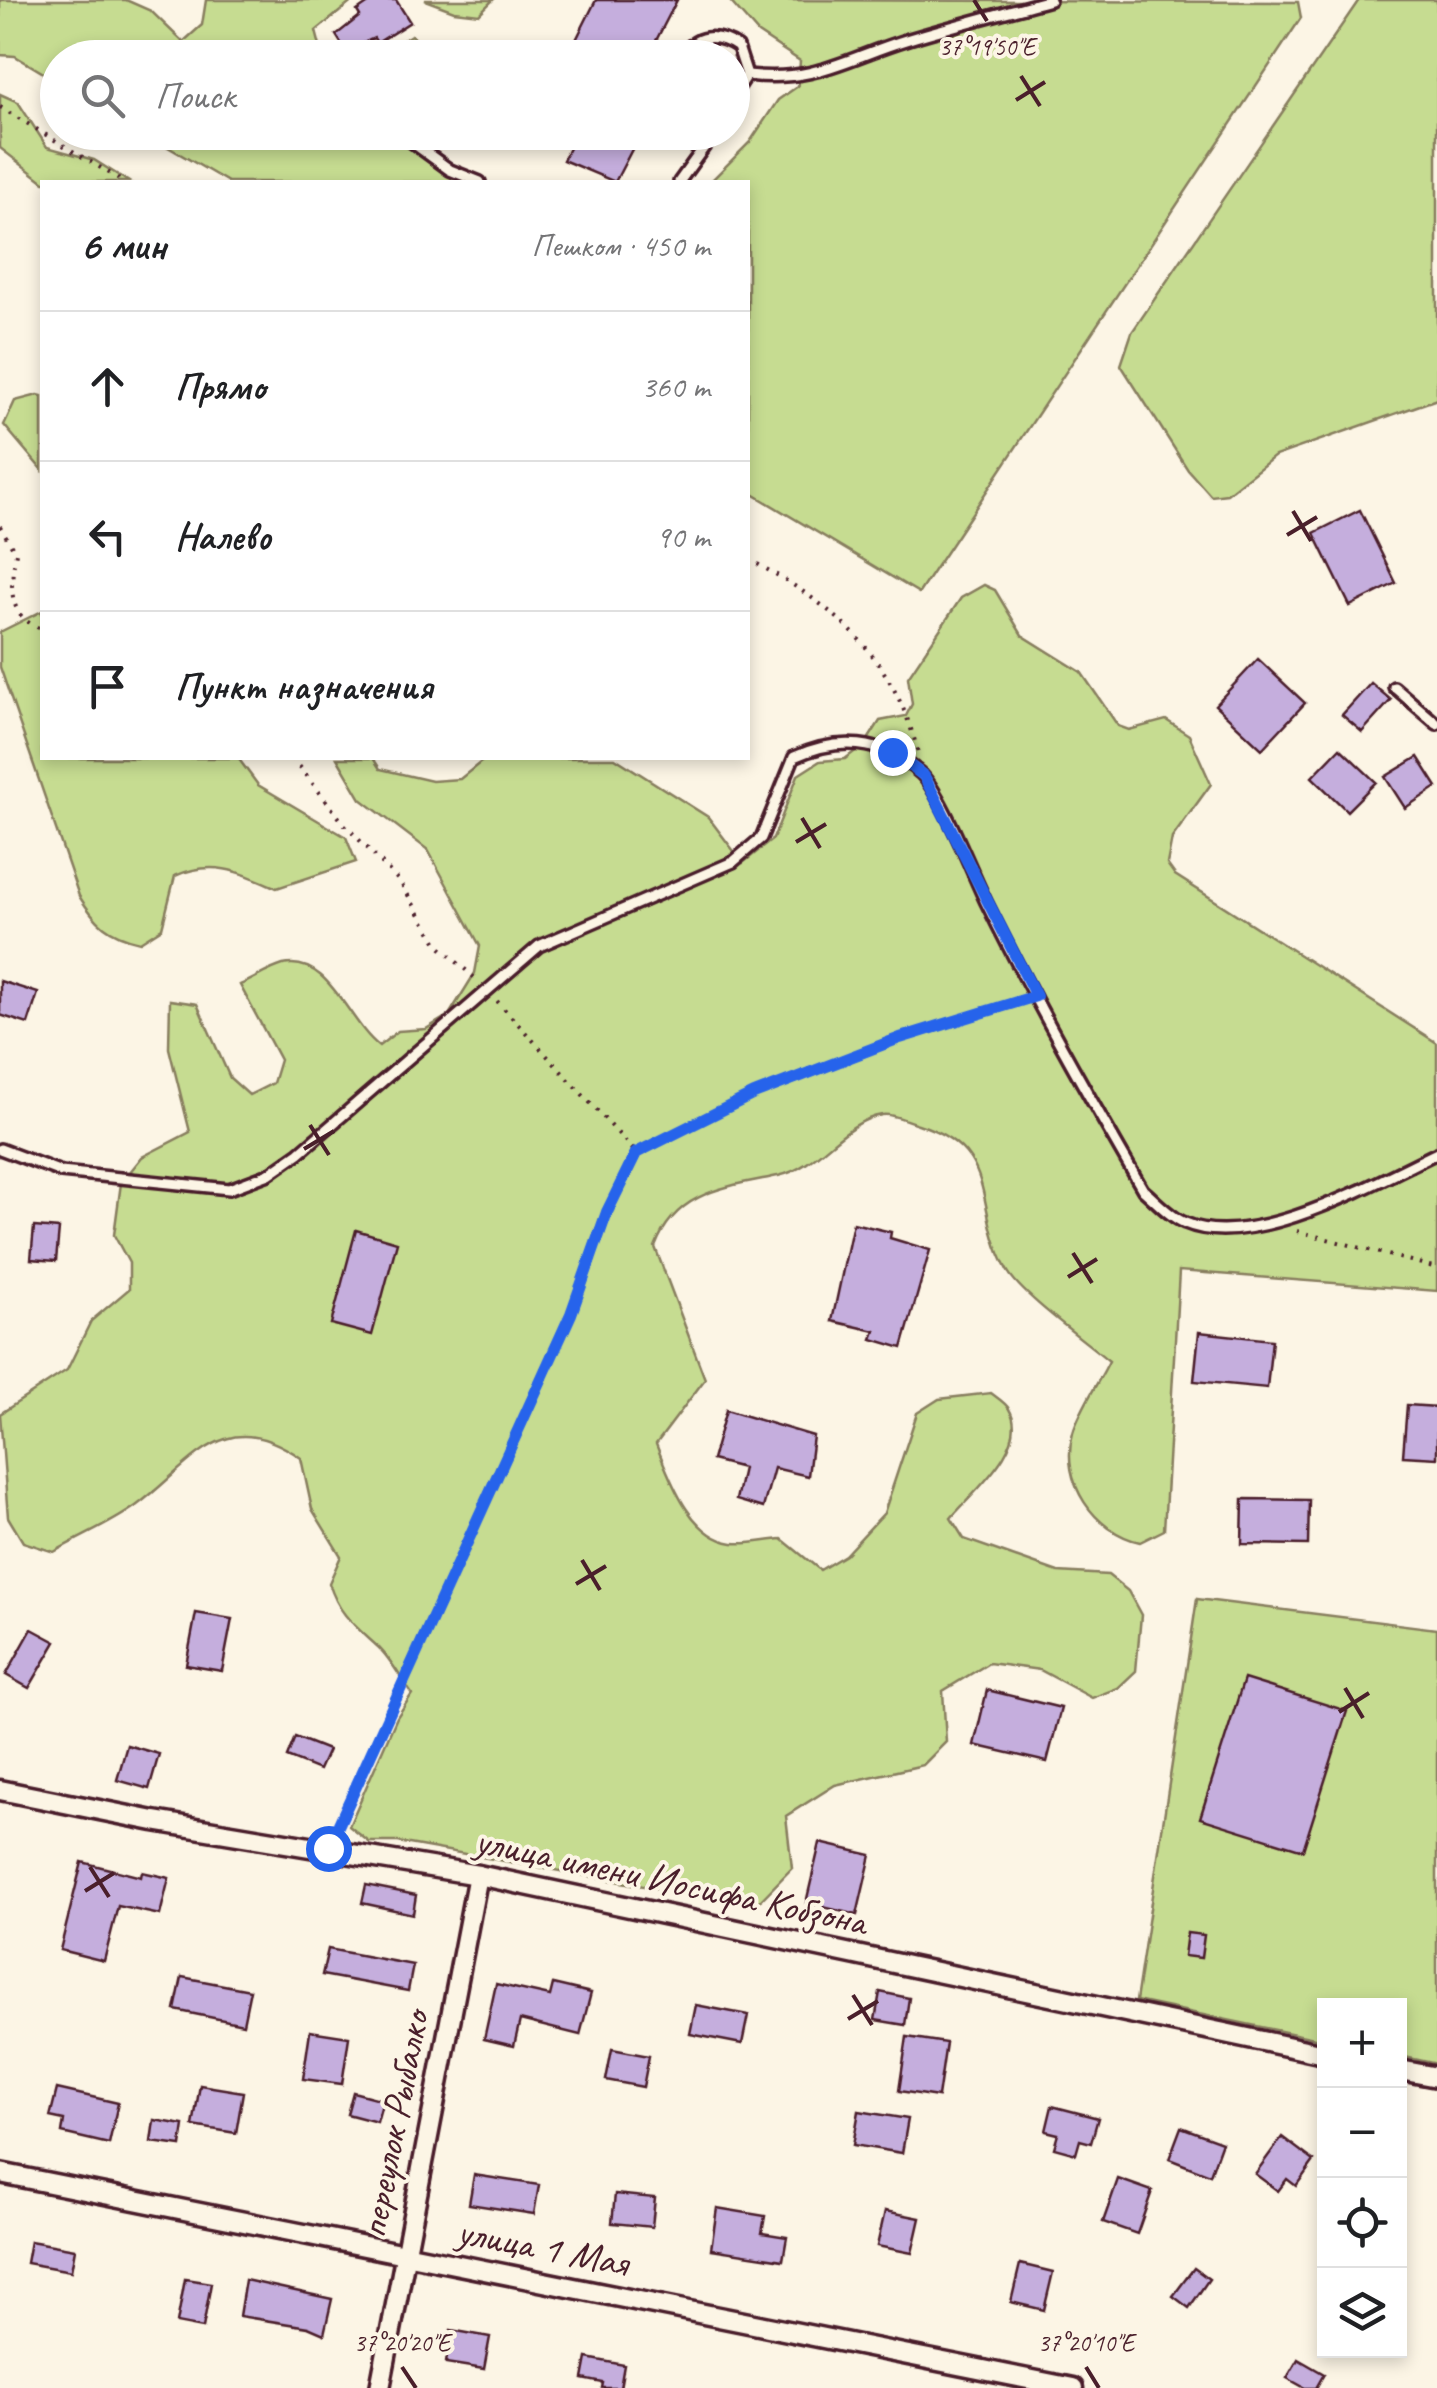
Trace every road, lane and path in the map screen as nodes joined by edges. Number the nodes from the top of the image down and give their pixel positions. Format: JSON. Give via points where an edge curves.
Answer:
{"nodes":[{"id":1,"x":1050,"y":0,"type":"edge"},
{"id":2,"x":750,"y":74,"type":"edge"},
{"id":3,"x":0,"y":107,"type":"edge"},
{"id":4,"x":40,"y":131,"type":"edge"},
{"id":5,"x":71,"y":150,"type":"edge"},
{"id":6,"x":423,"y":150,"type":"edge"},
{"id":7,"x":702,"y":150,"type":"edge"},
{"id":8,"x":121,"y":180,"type":"edge"},
{"id":9,"x":475,"y":180,"type":"edge"},
{"id":10,"x":680,"y":180,"type":"edge"},
{"id":11,"x":0,"y":526,"type":"edge"},
{"id":12,"x":750,"y":560,"type":"edge"},
{"id":13,"x":40,"y":628,"type":"edge"},
{"id":14,"x":1394,"y":687,"type":"dead end"},
{"id":15,"x":1437,"y":724,"type":"edge"},
{"id":16,"x":295,"y":760,"type":"edge"},
{"id":17,"x":924,"y":776,"type":"junction"},
{"id":18,"x":486,"y":989,"type":"junction"},
{"id":19,"x":1036,"y":996,"type":"junction"},
{"id":20,"x":0,"y":1150,"type":"edge"},
{"id":21,"x":636,"y":1153,"type":"junction"},
{"id":22,"x":1437,"y":1153,"type":"edge"},
{"id":23,"x":1269,"y":1225,"type":"junction"},
{"id":24,"x":1437,"y":1268,"type":"edge"},
{"id":25,"x":0,"y":1790,"type":"edge"},
{"id":26,"x":328,"y":1848,"type":"junction"},
{"id":27,"x":478,"y":1875,"type":"junction"},
{"id":28,"x":1317,"y":2053,"type":"edge"},
{"id":29,"x":1407,"y":2072,"type":"edge"},
{"id":30,"x":1437,"y":2078,"type":"edge"},
{"id":31,"x":0,"y":2173,"type":"edge"},
{"id":32,"x":403,"y":2254,"type":"junction"},
{"id":33,"x":380,"y":2388,"type":"edge"},
{"id":34,"x":1072,"y":2388,"type":"edge"}],
"edges":[{"from":1,"to":2,"type":"lane","via":[[812,74]]},
{"from":3,"to":4,"type":"path"},
{"from":5,"to":8,"type":"path"},
{"from":6,"to":9,"type":"lane"},
{"from":7,"to":10,"type":"lane"},
{"from":11,"to":13,"type":"path","via":[[16,553],[12,601]]},
{"from":12,"to":17,"type":"path","via":[[833,612],[885,666],[906,707]]},
{"from":14,"to":15,"type":"lane"},
{"from":16,"to":18,"type":"path","via":[[400,882],[439,946]]},
{"from":17,"to":18,"type":"lane","via":[[892,752],[852,742],[824,744],[794,757],[761,838],[733,862],[538,946]]},
{"from":17,"to":19,"type":"lane"},
{"from":18,"to":20,"type":"lane","via":[[299,1154],[229,1189],[62,1172]]},
{"from":18,"to":21,"type":"path"},
{"from":19,"to":21,"type":"path","via":[[772,1087]]},
{"from":19,"to":23,"type":"lane","via":[[1143,1190],[1184,1223],[1241,1233]]},
{"from":21,"to":26,"type":"path","via":[[571,1314]]},
{"from":22,"to":23,"type":"lane"},
{"from":23,"to":24,"type":"path"},
{"from":25,"to":26,"type":"street","name":"улица имени Иосифа Кобзона"},
{"from":26,"to":27,"type":"street","name":"улица имени Иосифа Кобзона"},
{"from":27,"to":28,"type":"street","name":"улица имени Иосифа Кобзона"},
{"from":27,"to":32,"type":"street","name":"переулок Рыбалко"},
{"from":29,"to":30,"type":"street"},
{"from":31,"to":32,"type":"street","name":"улица 1 Мая"},
{"from":32,"to":33,"type":"street","name":"переулок Рыбалко"},
{"from":32,"to":34,"type":"street","name":"улица 1 Мая"}]}
